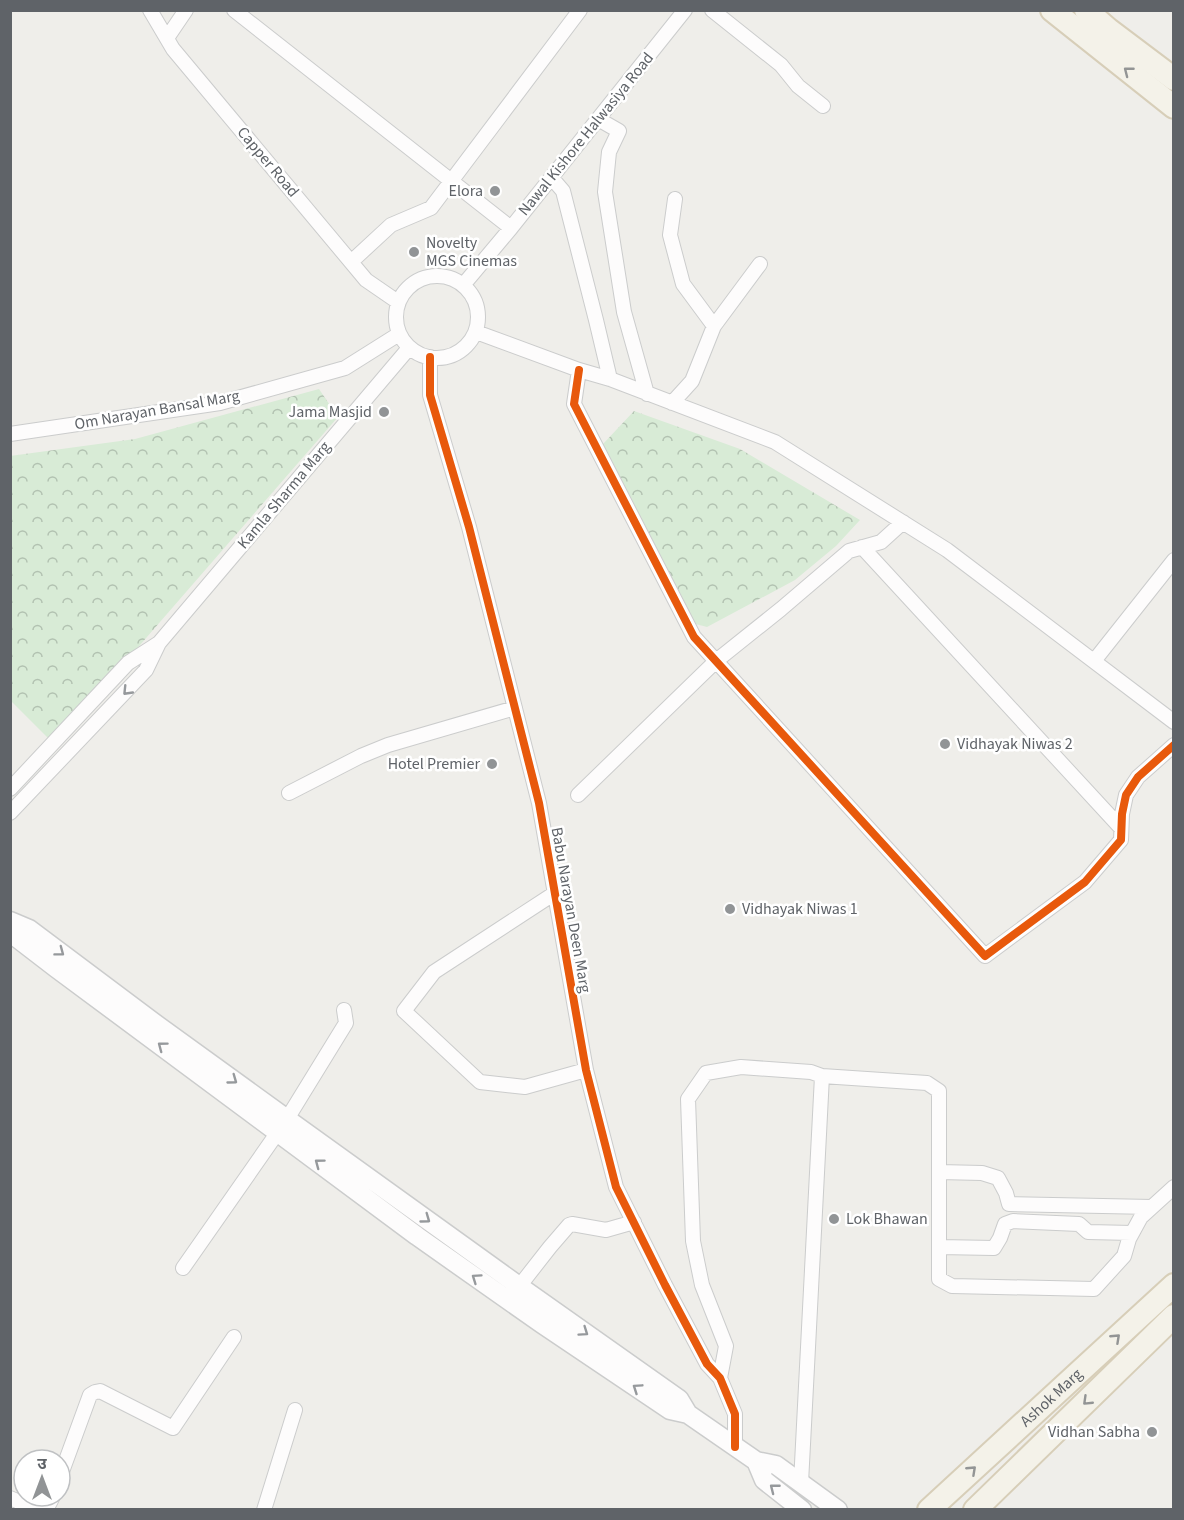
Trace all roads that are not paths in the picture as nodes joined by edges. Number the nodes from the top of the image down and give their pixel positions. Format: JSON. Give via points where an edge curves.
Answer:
{"nodes":[{"id":1,"x":150,"y":10,"type":"edge"},
{"id":2,"x":186,"y":10,"type":"edge"},
{"id":3,"x":234,"y":10,"type":"edge"},
{"id":4,"x":580,"y":10,"type":"edge"},
{"id":5,"x":685,"y":10,"type":"edge"},
{"id":6,"x":712,"y":10,"type":"edge"},
{"id":7,"x":1052,"y":10,"type":"edge"},
{"id":8,"x":1086,"y":10,"type":"edge"},
{"id":9,"x":167,"y":38,"type":"junction"},
{"id":10,"x":1173,"y":79,"type":"edge"},
{"id":11,"x":823,"y":106,"type":"dead end"},
{"id":12,"x":1173,"y":107,"type":"edge"},
{"id":13,"x":598,"y":119,"type":"junction"},
{"id":14,"x":551,"y":177,"type":"junction"},
{"id":15,"x":452,"y":180,"type":"junction"},
{"id":16,"x":675,"y":199,"type":"dead end"},
{"id":17,"x":511,"y":228,"type":"junction"},
{"id":18,"x":351,"y":262,"type":"junction"},
{"id":19,"x":760,"y":264,"type":"dead end"},
{"id":20,"x":464,"y":284,"type":"junction"},
{"id":21,"x":398,"y":302,"type":"junction"},
{"id":22,"x":714,"y":326,"type":"junction"},
{"id":23,"x":476,"y":332,"type":"junction"},
{"id":24,"x":399,"y":334,"type":"junction"},
{"id":25,"x":409,"y":348,"type":"junction"},
{"id":26,"x":430,"y":357,"type":"junction"},
{"id":27,"x":579,"y":370,"type":"junction"},
{"id":28,"x":610,"y":379,"type":"junction"},
{"id":29,"x":647,"y":394,"type":"junction"},
{"id":30,"x":672,"y":403,"type":"junction"},
{"id":31,"x":10,"y":434,"type":"edge"},
{"id":32,"x":903,"y":522,"type":"junction"},
{"id":33,"x":862,"y":547,"type":"junction"},
{"id":34,"x":1171,"y":570,"type":"edge"},
{"id":35,"x":159,"y":643,"type":"junction"},
{"id":36,"x":716,"y":661,"type":"junction"},
{"id":37,"x":1094,"y":661,"type":"junction"},
{"id":38,"x":515,"y":708,"type":"junction"},
{"id":39,"x":1173,"y":722,"type":"edge"},
{"id":40,"x":1173,"y":745,"type":"edge"},
{"id":41,"x":51,"y":746,"type":"junction"},
{"id":42,"x":63,"y":758,"type":"junction"},
{"id":43,"x":10,"y":789,"type":"edge"},
{"id":44,"x":289,"y":793,"type":"dead end"},
{"id":45,"x":578,"y":795,"type":"dead end"},
{"id":46,"x":10,"y":813,"type":"edge"},
{"id":47,"x":1121,"y":828,"type":"junction"},
{"id":48,"x":555,"y":893,"type":"junction"},
{"id":49,"x":10,"y":923,"type":"edge"},
{"id":50,"x":344,"y":1010,"type":"dead end"},
{"id":51,"x":586,"y":1070,"type":"junction"},
{"id":52,"x":822,"y":1076,"type":"junction"},
{"id":53,"x":282,"y":1126,"type":"junction"},
{"id":54,"x":939,"y":1172,"type":"junction"},
{"id":55,"x":1173,"y":1187,"type":"edge"},
{"id":56,"x":394,"y":1196,"type":"junction"},
{"id":57,"x":1152,"y":1207,"type":"junction"},
{"id":58,"x":382,"y":1210,"type":"junction"},
{"id":59,"x":634,"y":1222,"type":"junction"},
{"id":60,"x":1132,"y":1233,"type":"junction"},
{"id":61,"x":939,"y":1247,"type":"junction"},
{"id":62,"x":183,"y":1268,"type":"dead end"},
{"id":63,"x":1173,"y":1285,"type":"edge"},
{"id":64,"x":514,"y":1293,"type":"junction"},
{"id":65,"x":1173,"y":1316,"type":"edge"},
{"id":66,"x":234,"y":1337,"type":"dead end"},
{"id":67,"x":720,"y":1378,"type":"junction"},
{"id":68,"x":295,"y":1410,"type":"dead end"},
{"id":69,"x":735,"y":1447,"type":"junction"},
{"id":70,"x":71,"y":1448,"type":"edge"},
{"id":71,"x":756,"y":1461,"type":"junction"},
{"id":72,"x":801,"y":1483,"type":"junction"},
{"id":73,"x":10,"y":1498,"type":"edge"},
{"id":74,"x":39,"y":1509,"type":"edge"},
{"id":75,"x":264,"y":1509,"type":"edge"},
{"id":76,"x":802,"y":1509,"type":"edge"},
{"id":77,"x":838,"y":1509,"type":"edge"},
{"id":78,"x":929,"y":1509,"type":"edge"},
{"id":79,"x":975,"y":1509,"type":"edge"}],
"edges":[{"from":1,"to":9,"type":"street","name":"Capper Road"},
{"from":2,"to":9,"type":"street"},
{"from":3,"to":15,"type":"street"},
{"from":4,"to":15,"type":"street"},
{"from":5,"to":13,"type":"street","name":"Nawal Kishore Halwasiya Road"},
{"from":6,"to":11,"type":"street","via":[[781,65],[798,86]]},
{"from":12,"to":7,"type":"main road","one_way":true},
{"from":8,"to":10,"type":"main road"},
{"from":9,"to":18,"type":"street","name":"Capper Road"},
{"from":13,"to":14,"type":"street","name":"Nawal Kishore Halwasiya Road"},
{"from":13,"to":29,"type":"street","via":[[619,131],[609,152],[605,192],[624,312]]},
{"from":14,"to":17,"type":"street","name":"Nawal Kishore Halwasiya Road"},
{"from":14,"to":28,"type":"street","via":[[563,191]]},
{"from":15,"to":17,"type":"street"},
{"from":15,"to":18,"type":"street","via":[[431,208],[391,225]]},
{"from":16,"to":22,"type":"street","via":[[670,235],[682,284]]},
{"from":17,"to":20,"type":"street","name":"Nawal Kishore Halwasiya Road"},
{"from":18,"to":21,"type":"street","name":"Capper Road","via":[[366,280]]},
{"from":19,"to":22,"type":"street"},
{"from":20,"to":21,"type":"street","via":[[438,275],[421,278],[406,289]]},
{"from":20,"to":23,"type":"street","via":[[476,301]]},
{"from":21,"to":24,"type":"street","via":[[395,317]]},
{"from":22,"to":30,"type":"street","via":[[692,381]]},
{"from":23,"to":26,"type":"street","via":[[457,353],[445,358]]},
{"from":23,"to":27,"type":"street"},
{"from":24,"to":25,"type":"street"},
{"from":24,"to":31,"type":"street","name":"Om Narayan Bansal Marg","via":[[345,368],[220,403]]},
{"from":25,"to":26,"type":"street"},
{"from":25,"to":35,"type":"street","name":"Kamla Sharma Marg"},
{"from":26,"to":38,"type":"street","name":"Babu Narayan Deen Marg","via":[[430,395],[469,527]]},
{"from":27,"to":28,"type":"street"},
{"from":27,"to":36,"type":"street","via":[[574,404],[694,637]]},
{"from":28,"to":29,"type":"street"},
{"from":29,"to":30,"type":"street"},
{"from":30,"to":32,"type":"street","via":[[775,442]]},
{"from":32,"to":33,"type":"street","via":[[881,542]]},
{"from":32,"to":37,"type":"street","via":[[947,550]]},
{"from":33,"to":36,"type":"street","via":[[849,551]]},
{"from":33,"to":47,"type":"street"},
{"from":34,"to":37,"type":"street"},
{"from":35,"to":41,"type":"street","name":"Kamla Sharma Marg","via":[[128,663]]},
{"from":35,"to":42,"type":"street","name":"Kamla Sharma Marg","one_way":true,"via":[[146,670]]},
{"from":36,"to":45,"type":"street"},
{"from":36,"to":47,"type":"street","via":[[985,956],[1086,882],[1121,840]]},
{"from":37,"to":39,"type":"street"},
{"from":38,"to":44,"type":"street","via":[[361,756]]},
{"from":38,"to":48,"type":"street","name":"Babu Narayan Deen Marg","via":[[539,803]]},
{"from":40,"to":47,"type":"street","via":[[1138,777],[1126,795]]},
{"from":41,"to":42,"type":"street"},
{"from":41,"to":43,"type":"street","name":"Kamla Sharma Marg"},
{"from":42,"to":46,"type":"street","name":"Kamla Sharma Marg"},
{"from":48,"to":51,"type":"street","name":"Babu Narayan Deen Marg"},
{"from":48,"to":51,"type":"street","via":[[434,972],[404,1011],[480,1082],[525,1087]]},
{"from":49,"to":53,"type":"street","via":[[29,929]]},
{"from":50,"to":53,"type":"street","via":[[346,1023]]},
{"from":51,"to":59,"type":"street","name":"Babu Narayan Deen Marg","via":[[616,1187]]},
{"from":52,"to":54,"type":"street","via":[[927,1083],[939,1091]]},
{"from":52,"to":67,"type":"street","via":[[741,1067],[706,1073],[687,1099],[693,1241],[702,1285],[726,1346]]},
{"from":52,"to":72,"type":"street"},
{"from":53,"to":56,"type":"street"},
{"from":58,"to":53,"type":"street","one_way":true},
{"from":53,"to":62,"type":"street"},
{"from":54,"to":57,"type":"street","via":[[982,1173],[998,1178],[1009,1204]]},
{"from":54,"to":61,"type":"street"},
{"from":55,"to":57,"type":"street"},
{"from":56,"to":58,"type":"street"},
{"from":56,"to":64,"type":"street","one_way":true},
{"from":57,"to":60,"type":"street"},
{"from":64,"to":58,"type":"street","one_way":true,"via":[[417,1236]]},
{"from":59,"to":64,"type":"street","via":[[606,1230],[569,1225]]},
{"from":59,"to":67,"type":"street","name":"Babu Narayan Deen Marg","via":[[707,1364]]},
{"from":60,"to":61,"type":"street","via":[[1088,1232],[1079,1224],[1013,1221],[1005,1224],[994,1248]]},
{"from":60,"to":61,"type":"street","via":[[1124,1256],[1094,1289],[952,1286],[939,1279]]},
{"from":78,"to":63,"type":"main road","name":"Ashok Marg","one_way":true},
{"from":64,"to":69,"type":"street","via":[[679,1398],[688,1414]]},
{"from":65,"to":79,"type":"main road","name":"Ashok Marg","one_way":true},
{"from":66,"to":70,"type":"street","via":[[173,1428],[100,1391],[90,1395]]},
{"from":67,"to":69,"type":"street","name":"Babu Narayan Deen Marg","via":[[735,1414]]},
{"from":68,"to":75,"type":"street"},
{"from":69,"to":71,"type":"street"},
{"from":71,"to":72,"type":"street","via":[[776,1465]]},
{"from":76,"to":71,"type":"street","one_way":true,"via":[[764,1480]]},
{"from":72,"to":77,"type":"street"},
{"from":73,"to":74,"type":"street"}]}
